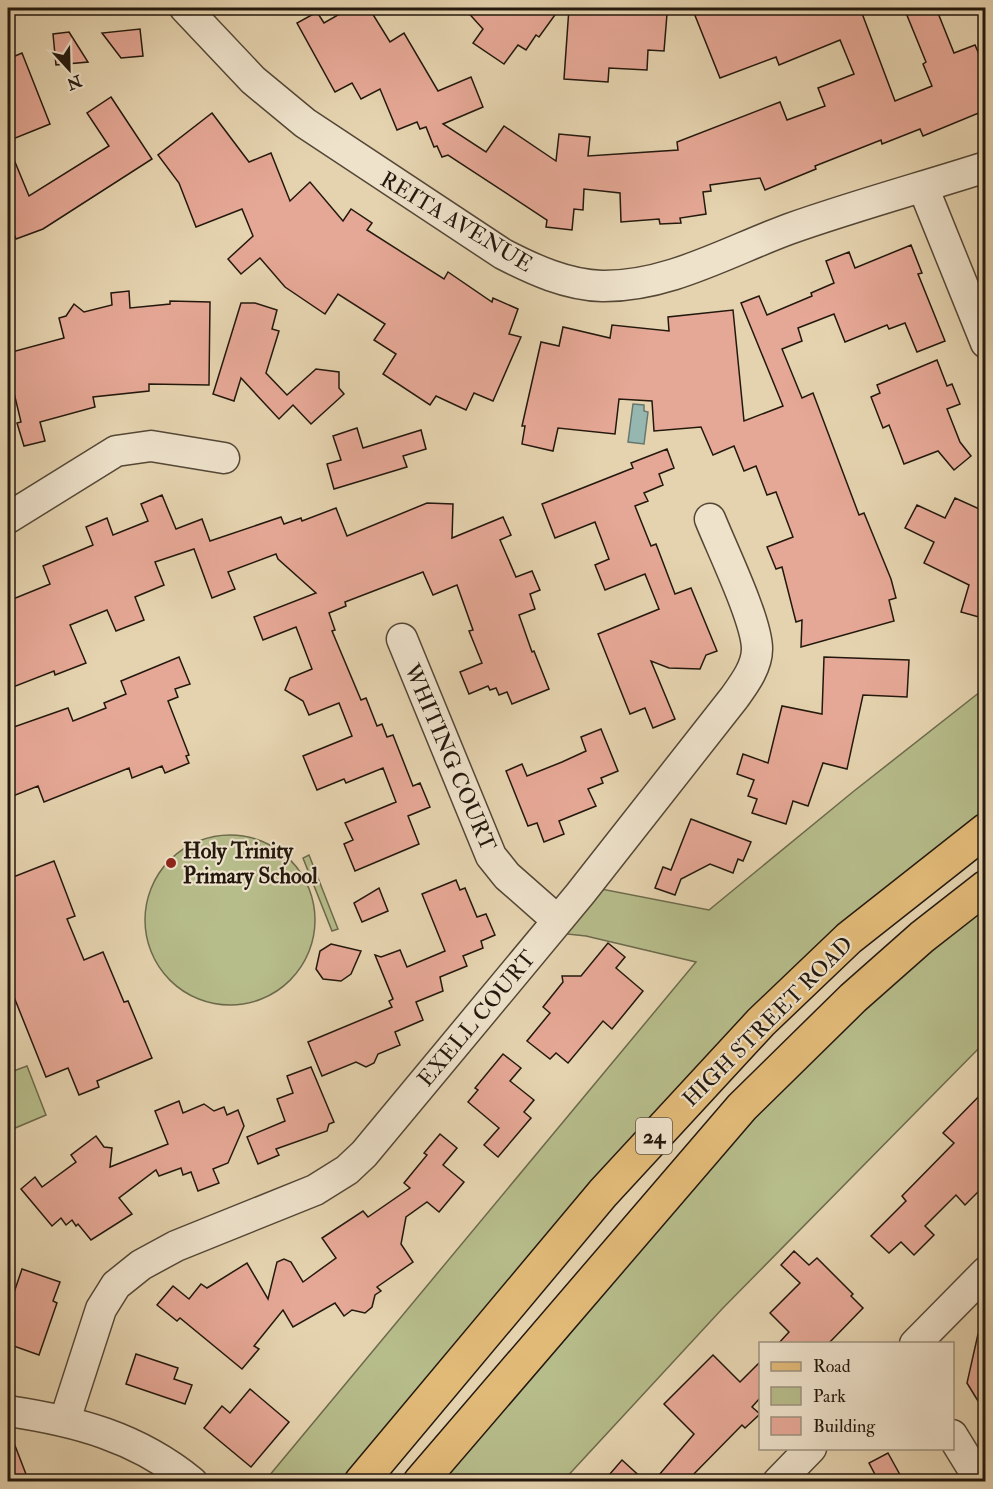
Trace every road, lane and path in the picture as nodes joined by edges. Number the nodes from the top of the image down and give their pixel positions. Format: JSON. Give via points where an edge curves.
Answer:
{"nodes":[{"id":1,"x":185,"y":8,"type":"edge"},
{"id":2,"x":986,"y":167,"type":"edge"},
{"id":3,"x":923,"y":187,"type":"junction"},
{"id":4,"x":986,"y":343,"type":"edge"},
{"id":5,"x":224,"y":458,"type":"dead end"},
{"id":6,"x":8,"y":518,"type":"edge"},
{"id":7,"x":710,"y":519,"type":"dead end"},
{"id":8,"x":402,"y":639,"type":"dead end"},
{"id":9,"x":986,"y":830,"type":"edge"},
{"id":10,"x":986,"y":887,"type":"edge"},
{"id":11,"x":557,"y":920,"type":"junction"},
{"id":12,"x":986,"y":1272,"type":"edge"},
{"id":13,"x":917,"y":1342,"type":"edge"},
{"id":14,"x":8,"y":1411,"type":"edge"},
{"id":15,"x":65,"y":1420,"type":"junction"},
{"id":16,"x":954,"y":1438,"type":"edge"},
{"id":17,"x":810,"y":1450,"type":"edge"},
{"id":18,"x":192,"y":1482,"type":"edge"},
{"id":19,"x":361,"y":1482,"type":"edge"},
{"id":20,"x":420,"y":1482,"type":"edge"},
{"id":21,"x":778,"y":1482,"type":"edge"},
{"id":22,"x":981,"y":1482,"type":"edge"}],
"edges":[{"from":1,"to":3,"type":"street","name":"REITA AVENUE","via":[[253,80],[322,135],[503,254],[577,284],[603,286],[658,279],[800,225]]},
{"from":2,"to":3,"type":"street","name":"REITA AVENUE"},
{"from":3,"to":4,"type":"street"},
{"from":5,"to":6,"type":"street","via":[[151,446],[116,451]]},
{"from":7,"to":11,"type":"street","name":"EXELL COURT","via":[[753,627],[757,650],[752,670],[734,698]]},
{"from":8,"to":11,"type":"street","name":"WHITING COURT","via":[[491,856],[507,876]]},
{"from":9,"to":19,"type":"main road","name":"HIGH STREET ROAD","number":"24","via":[[849,938],[760,1022],[603,1193]]},
{"from":10,"to":20,"type":"main road","name":"HIGH STREET ROAD","number":"24","via":[[853,998],[742,1107]]},
{"from":11,"to":15,"type":"street","name":"EXELL COURT","via":[[347,1170],[315,1190],[176,1246],[116,1285],[101,1309]]},
{"from":12,"to":13,"type":"street"},
{"from":14,"to":15,"type":"street"},
{"from":15,"to":18,"type":"street","via":[[139,1447]]},
{"from":16,"to":22,"type":"street"},
{"from":17,"to":21,"type":"street"}]}
